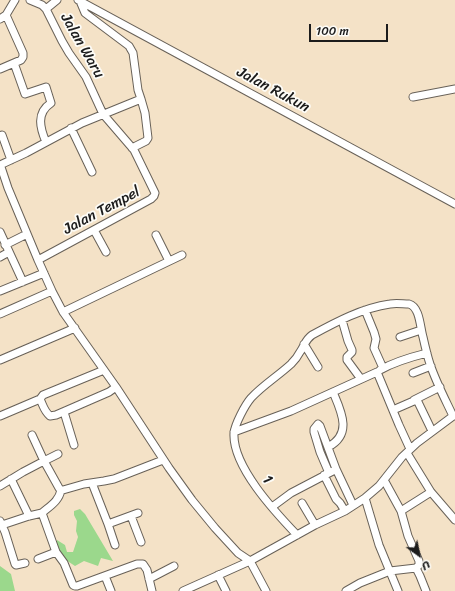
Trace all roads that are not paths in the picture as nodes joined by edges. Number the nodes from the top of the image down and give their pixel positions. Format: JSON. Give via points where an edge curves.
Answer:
{"nodes":[{"id":1,"x":15,"y":0,"type":"edge"},
{"id":2,"x":30,"y":0,"type":"edge"},
{"id":3,"x":57,"y":0,"type":"edge"},
{"id":4,"x":79,"y":1,"type":"edge"},
{"id":5,"x":46,"y":9,"type":"junction"},
{"id":6,"x":3,"y":17,"type":"edge"},
{"id":7,"x":14,"y":63,"type":"junction"},
{"id":8,"x":0,"y":69,"type":"edge"},
{"id":9,"x":455,"y":89,"type":"edge"},
{"id":10,"x":413,"y":97,"type":"dead end"},
{"id":11,"x":141,"y":99,"type":"junction"},
{"id":12,"x":103,"y":114,"type":"junction"},
{"id":13,"x":71,"y":128,"type":"junction"},
{"id":14,"x":2,"y":135,"type":"dead end"},
{"id":15,"x":46,"y":143,"type":"junction"},
{"id":16,"x":132,"y":148,"type":"junction"},
{"id":17,"x":11,"y":160,"type":"junction"},
{"id":18,"x":0,"y":165,"type":"edge"},
{"id":19,"x":92,"y":172,"type":"dead end"},
{"id":20,"x":8,"y":188,"type":"junction"},
{"id":21,"x":0,"y":189,"type":"edge"},
{"id":22,"x":455,"y":204,"type":"edge"},
{"id":23,"x":94,"y":230,"type":"junction"},
{"id":24,"x":0,"y":232,"type":"edge"},
{"id":25,"x":27,"y":234,"type":"junction"},
{"id":26,"x":156,"y":235,"type":"dead end"},
{"id":27,"x":6,"y":245,"type":"junction"},
{"id":28,"x":9,"y":252,"type":"junction"},
{"id":29,"x":106,"y":252,"type":"dead end"},
{"id":30,"x":182,"y":255,"type":"dead end"},
{"id":31,"x":0,"y":257,"type":"edge"},
{"id":32,"x":38,"y":260,"type":"junction"},
{"id":33,"x":169,"y":261,"type":"junction"},
{"id":34,"x":44,"y":273,"type":"junction"},
{"id":35,"x":23,"y":282,"type":"junction"},
{"id":36,"x":0,"y":290,"type":"edge"},
{"id":37,"x":52,"y":291,"type":"junction"},
{"id":38,"x":365,"y":310,"type":"junction"},
{"id":39,"x":63,"y":312,"type":"junction"},
{"id":40,"x":0,"y":314,"type":"edge"},
{"id":41,"x":342,"y":320,"type":"junction"},
{"id":42,"x":75,"y":328,"type":"junction"},
{"id":43,"x":421,"y":330,"type":"junction"},
{"id":44,"x":400,"y":337,"type":"dead end"},
{"id":45,"x":304,"y":344,"type":"junction"},
{"id":46,"x":426,"y":353,"type":"junction"},
{"id":47,"x":0,"y":360,"type":"edge"},
{"id":48,"x":431,"y":366,"type":"junction"},
{"id":49,"x":318,"y":367,"type":"dead end"},
{"id":50,"x":104,"y":370,"type":"junction"},
{"id":51,"x":380,"y":370,"type":"junction"},
{"id":52,"x":413,"y":373,"type":"dead end"},
{"id":53,"x":361,"y":379,"type":"junction"},
{"id":54,"x":116,"y":387,"type":"junction"},
{"id":55,"x":440,"y":387,"type":"junction"},
{"id":56,"x":333,"y":392,"type":"junction"},
{"id":57,"x":40,"y":398,"type":"junction"},
{"id":58,"x":414,"y":400,"type":"junction"},
{"id":59,"x":393,"y":410,"type":"junction"},
{"id":60,"x":64,"y":412,"type":"junction"},
{"id":61,"x":0,"y":416,"type":"edge"},
{"id":62,"x":454,"y":416,"type":"edge"},
{"id":63,"x":432,"y":431,"type":"junction"},
{"id":64,"x":234,"y":432,"type":"junction"},
{"id":65,"x":32,"y":435,"type":"dead end"},
{"id":66,"x":74,"y":445,"type":"dead end"},
{"id":67,"x":328,"y":447,"type":"junction"},
{"id":68,"x":409,"y":451,"type":"junction"},
{"id":69,"x":58,"y":454,"type":"dead end"},
{"id":70,"x":164,"y":460,"type":"junction"},
{"id":71,"x":44,"y":461,"type":"junction"},
{"id":72,"x":336,"y":469,"type":"junction"},
{"id":73,"x":327,"y":474,"type":"junction"},
{"id":74,"x":11,"y":479,"type":"junction"},
{"id":75,"x":384,"y":480,"type":"junction"},
{"id":76,"x":92,"y":483,"type":"junction"},
{"id":77,"x":0,"y":486,"type":"edge"},
{"id":78,"x":61,"y":490,"type":"junction"},
{"id":79,"x":431,"y":492,"type":"junction"},
{"id":80,"x":365,"y":498,"type":"junction"},
{"id":81,"x":302,"y":502,"type":"dead end"},
{"id":82,"x":353,"y":505,"type":"junction"},
{"id":83,"x":272,"y":507,"type":"junction"},
{"id":84,"x":345,"y":511,"type":"junction"},
{"id":85,"x":401,"y":511,"type":"junction"},
{"id":86,"x":42,"y":513,"type":"junction"},
{"id":87,"x":138,"y":513,"type":"dead end"},
{"id":88,"x":29,"y":516,"type":"junction"},
{"id":89,"x":131,"y":516,"type":"junction"},
{"id":90,"x":455,"y":520,"type":"edge"},
{"id":91,"x":1,"y":523,"type":"edge"},
{"id":92,"x":108,"y":524,"type":"junction"},
{"id":93,"x":315,"y":525,"type":"junction"},
{"id":94,"x":297,"y":535,"type":"junction"},
{"id":95,"x":141,"y":542,"type":"dead end"},
{"id":96,"x":115,"y":545,"type":"dead end"},
{"id":97,"x":56,"y":552,"type":"junction"},
{"id":98,"x":38,"y":559,"type":"dead end"},
{"id":99,"x":250,"y":561,"type":"junction"},
{"id":100,"x":25,"y":563,"type":"dead end"},
{"id":101,"x":174,"y":566,"type":"dead end"},
{"id":102,"x":416,"y":568,"type":"junction"},
{"id":103,"x":390,"y":571,"type":"junction"},
{"id":104,"x":218,"y":575,"type":"junction"},
{"id":105,"x":105,"y":576,"type":"junction"},
{"id":106,"x":149,"y":579,"type":"junction"},
{"id":107,"x":74,"y":588,"type":"edge"},
{"id":108,"x":197,"y":588,"type":"edge"},
{"id":109,"x":350,"y":590,"type":"edge"},
{"id":110,"x":111,"y":591,"type":"edge"},
{"id":111,"x":152,"y":591,"type":"edge"},
{"id":112,"x":182,"y":591,"type":"edge"},
{"id":113,"x":226,"y":591,"type":"edge"},
{"id":114,"x":266,"y":591,"type":"edge"},
{"id":115,"x":398,"y":591,"type":"edge"},
{"id":116,"x":426,"y":591,"type":"edge"}],
"edges":[{"from":1,"to":6,"type":"street"},
{"from":2,"to":5,"type":"street","name":"Jalan Waru"},
{"from":3,"to":5,"type":"street"},
{"from":4,"to":11,"type":"street","via":[[84,13],[129,46],[134,53]]},
{"from":4,"to":22,"type":"street","name":"Jalan Rukun"},
{"from":5,"to":12,"type":"street","name":"Jalan Waru","via":[[69,53],[86,77]]},
{"from":6,"to":7,"type":"street","via":[[23,53],[21,60]]},
{"from":7,"to":8,"type":"street"},
{"from":7,"to":15,"type":"street","via":[[25,94],[46,87],[51,103],[42,113],[41,125]]},
{"from":9,"to":10,"type":"street"},
{"from":11,"to":12,"type":"street"},
{"from":11,"to":16,"type":"street","via":[[148,138]]},
{"from":12,"to":13,"type":"street"},
{"from":12,"to":16,"type":"street","name":"Jalan Tempel"},
{"from":13,"to":15,"type":"street"},
{"from":13,"to":19,"type":"street"},
{"from":14,"to":17,"type":"street"},
{"from":15,"to":17,"type":"street"},
{"from":16,"to":23,"type":"street","name":"Jalan Tempel","via":[[153,188],[154,196]]},
{"from":17,"to":18,"type":"street"},
{"from":18,"to":20,"type":"street"},
{"from":20,"to":21,"type":"street"},
{"from":20,"to":25,"type":"street"},
{"from":23,"to":29,"type":"street"},
{"from":23,"to":32,"type":"street","name":"Jalan Tempel"},
{"from":24,"to":27,"type":"street"},
{"from":25,"to":27,"type":"street"},
{"from":25,"to":32,"type":"street"},
{"from":26,"to":33,"type":"street"},
{"from":27,"to":28,"type":"street"},
{"from":28,"to":31,"type":"street"},
{"from":28,"to":35,"type":"street"},
{"from":30,"to":33,"type":"street"},
{"from":32,"to":34,"type":"street"},
{"from":33,"to":39,"type":"street"},
{"from":34,"to":35,"type":"street"},
{"from":34,"to":37,"type":"street"},
{"from":35,"to":36,"type":"street"},
{"from":37,"to":39,"type":"street"},
{"from":37,"to":40,"type":"street"},
{"from":38,"to":41,"type":"street"},
{"from":38,"to":43,"type":"street","via":[[390,304],[412,304],[420,320]]},
{"from":38,"to":51,"type":"street","via":[[376,339],[374,348]]},
{"from":39,"to":42,"type":"street"},
{"from":41,"to":45,"type":"street","via":[[312,334]]},
{"from":41,"to":53,"type":"street","via":[[352,350],[347,360]]},
{"from":42,"to":47,"type":"street"},
{"from":42,"to":50,"type":"street"},
{"from":43,"to":44,"type":"street"},
{"from":43,"to":46,"type":"street"},
{"from":45,"to":49,"type":"street"},
{"from":45,"to":64,"type":"street","via":[[291,364],[250,398],[239,416]]},
{"from":46,"to":48,"type":"street"},
{"from":46,"to":51,"type":"street"},
{"from":48,"to":52,"type":"street"},
{"from":48,"to":55,"type":"street"},
{"from":50,"to":54,"type":"street"},
{"from":50,"to":57,"type":"street"},
{"from":51,"to":53,"type":"street"},
{"from":51,"to":59,"type":"street"},
{"from":53,"to":56,"type":"street"},
{"from":54,"to":60,"type":"street"},
{"from":54,"to":70,"type":"street"},
{"from":55,"to":58,"type":"street"},
{"from":55,"to":62,"type":"street"},
{"from":56,"to":64,"type":"street"},
{"from":56,"to":67,"type":"street","via":[[343,426],[338,439]]},
{"from":57,"to":60,"type":"street","via":[[46,413],[50,416]]},
{"from":57,"to":61,"type":"street"},
{"from":58,"to":59,"type":"street"},
{"from":58,"to":63,"type":"street","via":[[418,402]]},
{"from":59,"to":68,"type":"street"},
{"from":60,"to":66,"type":"street"},
{"from":62,"to":63,"type":"street"},
{"from":63,"to":68,"type":"street"},
{"from":64,"to":83,"type":"street","name":"1","via":[[242,466]]},
{"from":65,"to":71,"type":"street"},
{"from":67,"to":72,"type":"street"},
{"from":67,"to":73,"type":"street","via":[[318,424],[313,430]]},
{"from":68,"to":75,"type":"street"},
{"from":68,"to":79,"type":"street"},
{"from":69,"to":71,"type":"street"},
{"from":70,"to":76,"type":"street","via":[[114,479]]},
{"from":70,"to":99,"type":"street","via":[[215,528],[238,553]]},
{"from":71,"to":74,"type":"street"},
{"from":71,"to":78,"type":"street"},
{"from":72,"to":73,"type":"street"},
{"from":72,"to":82,"type":"street"},
{"from":73,"to":83,"type":"street","via":[[291,493]]},
{"from":73,"to":84,"type":"street","via":[[336,499]]},
{"from":74,"to":77,"type":"street"},
{"from":74,"to":88,"type":"street"},
{"from":75,"to":80,"type":"street"},
{"from":75,"to":85,"type":"street"},
{"from":76,"to":78,"type":"street"},
{"from":76,"to":92,"type":"street"},
{"from":78,"to":86,"type":"street","via":[[58,499]]},
{"from":79,"to":85,"type":"street"},
{"from":79,"to":90,"type":"street"},
{"from":80,"to":82,"type":"street"},
{"from":80,"to":103,"type":"street"},
{"from":81,"to":93,"type":"street"},
{"from":82,"to":84,"type":"street"},
{"from":83,"to":94,"type":"street","name":"1"},
{"from":84,"to":93,"type":"street"},
{"from":85,"to":102,"type":"street","via":[[419,561]]},
{"from":86,"to":88,"type":"street"},
{"from":86,"to":97,"type":"street"},
{"from":87,"to":89,"type":"street"},
{"from":88,"to":91,"type":"street"},
{"from":89,"to":92,"type":"street"},
{"from":89,"to":95,"type":"street"},
{"from":91,"to":100,"type":"street","via":[[15,564]]},
{"from":92,"to":96,"type":"street"},
{"from":93,"to":94,"type":"street"},
{"from":94,"to":99,"type":"street"},
{"from":97,"to":98,"type":"street"},
{"from":97,"to":107,"type":"street","via":[[64,563]]},
{"from":99,"to":104,"type":"street"},
{"from":99,"to":114,"type":"street"},
{"from":101,"to":106,"type":"street"},
{"from":102,"to":103,"type":"street"},
{"from":102,"to":116,"type":"street"},
{"from":103,"to":109,"type":"street","via":[[360,583]]},
{"from":103,"to":115,"type":"street"},
{"from":104,"to":108,"type":"street"},
{"from":104,"to":113,"type":"street"},
{"from":105,"to":106,"type":"street","via":[[141,564],[147,570]]},
{"from":105,"to":107,"type":"street"},
{"from":105,"to":110,"type":"street"},
{"from":106,"to":111,"type":"street"},
{"from":108,"to":112,"type":"street"}]}
